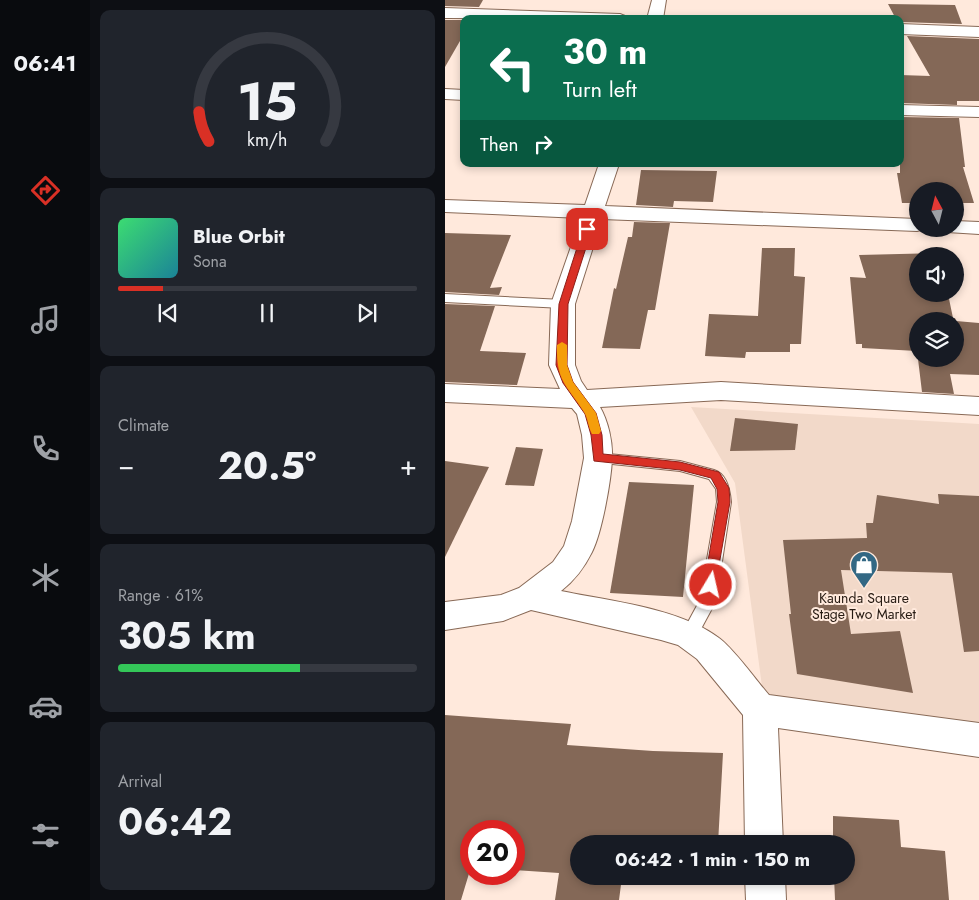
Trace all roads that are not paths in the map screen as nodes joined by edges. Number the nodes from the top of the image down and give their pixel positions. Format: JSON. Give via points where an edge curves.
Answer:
{"nodes":[{"id":1,"x":659,"y":0,"type":"edge"},
{"id":2,"x":445,"y":13,"type":"edge"},
{"id":3,"x":503,"y":15,"type":"edge"},
{"id":4,"x":656,"y":15,"type":"edge"},
{"id":5,"x":904,"y":29,"type":"edge"},
{"id":6,"x":979,"y":32,"type":"edge"},
{"id":7,"x":445,"y":94,"type":"edge"},
{"id":8,"x":460,"y":95,"type":"edge"},
{"id":9,"x":904,"y":110,"type":"edge"},
{"id":10,"x":979,"y":112,"type":"edge"},
{"id":11,"x":608,"y":167,"type":"edge"},
{"id":12,"x":445,"y":206,"type":"edge"},
{"id":13,"x":594,"y":211,"type":"junction"},
{"id":14,"x":909,"y":225,"type":"edge"},
{"id":15,"x":964,"y":227,"type":"edge"},
{"id":16,"x":979,"y":228,"type":"edge"},
{"id":17,"x":445,"y":298,"type":"edge"},
{"id":18,"x":563,"y":304,"type":"junction"},
{"id":19,"x":445,"y":393,"type":"edge"},
{"id":20,"x":581,"y":399,"type":"junction"},
{"id":21,"x":979,"y":406,"type":"edge"},
{"id":22,"x":598,"y":458,"type":"junction"},
{"id":23,"x":530,"y":597,"type":"junction"},
{"id":24,"x":445,"y":616,"type":"edge"},
{"id":25,"x":689,"y":635,"type":"junction"},
{"id":26,"x":760,"y":710,"type":"junction"},
{"id":27,"x":979,"y":740,"type":"edge"},
{"id":28,"x":764,"y":835,"type":"edge"},
{"id":29,"x":765,"y":885,"type":"edge"},
{"id":30,"x":766,"y":900,"type":"edge"}],
"edges":[{"from":1,"to":4,"type":"street"},
{"from":2,"to":3,"type":"street"},
{"from":5,"to":6,"type":"street"},
{"from":7,"to":8,"type":"street"},
{"from":9,"to":10,"type":"street"},
{"from":11,"to":13,"type":"street"},
{"from":12,"to":13,"type":"street"},
{"from":13,"to":14,"type":"street"},
{"from":13,"to":18,"type":"street"},
{"from":15,"to":16,"type":"street"},
{"from":17,"to":18,"type":"lane"},
{"from":18,"to":20,"type":"street","via":[[562,365],[569,383]]},
{"from":19,"to":20,"type":"street"},
{"from":20,"to":21,"type":"street","via":[[721,391]]},
{"from":20,"to":22,"type":"street","via":[[593,420]]},
{"from":22,"to":23,"type":"street","via":[[587,521],[577,550],[564,571]]},
{"from":22,"to":25,"type":"lane","via":[[680,466],[715,475],[723,488],[724,502],[708,601]]},
{"from":23,"to":24,"type":"street","via":[[503,608]]},
{"from":23,"to":25,"type":"street"},
{"from":25,"to":26,"type":"street","via":[[709,649]]},
{"from":26,"to":27,"type":"street"},
{"from":26,"to":28,"type":"street"},
{"from":29,"to":30,"type":"street"}]}
